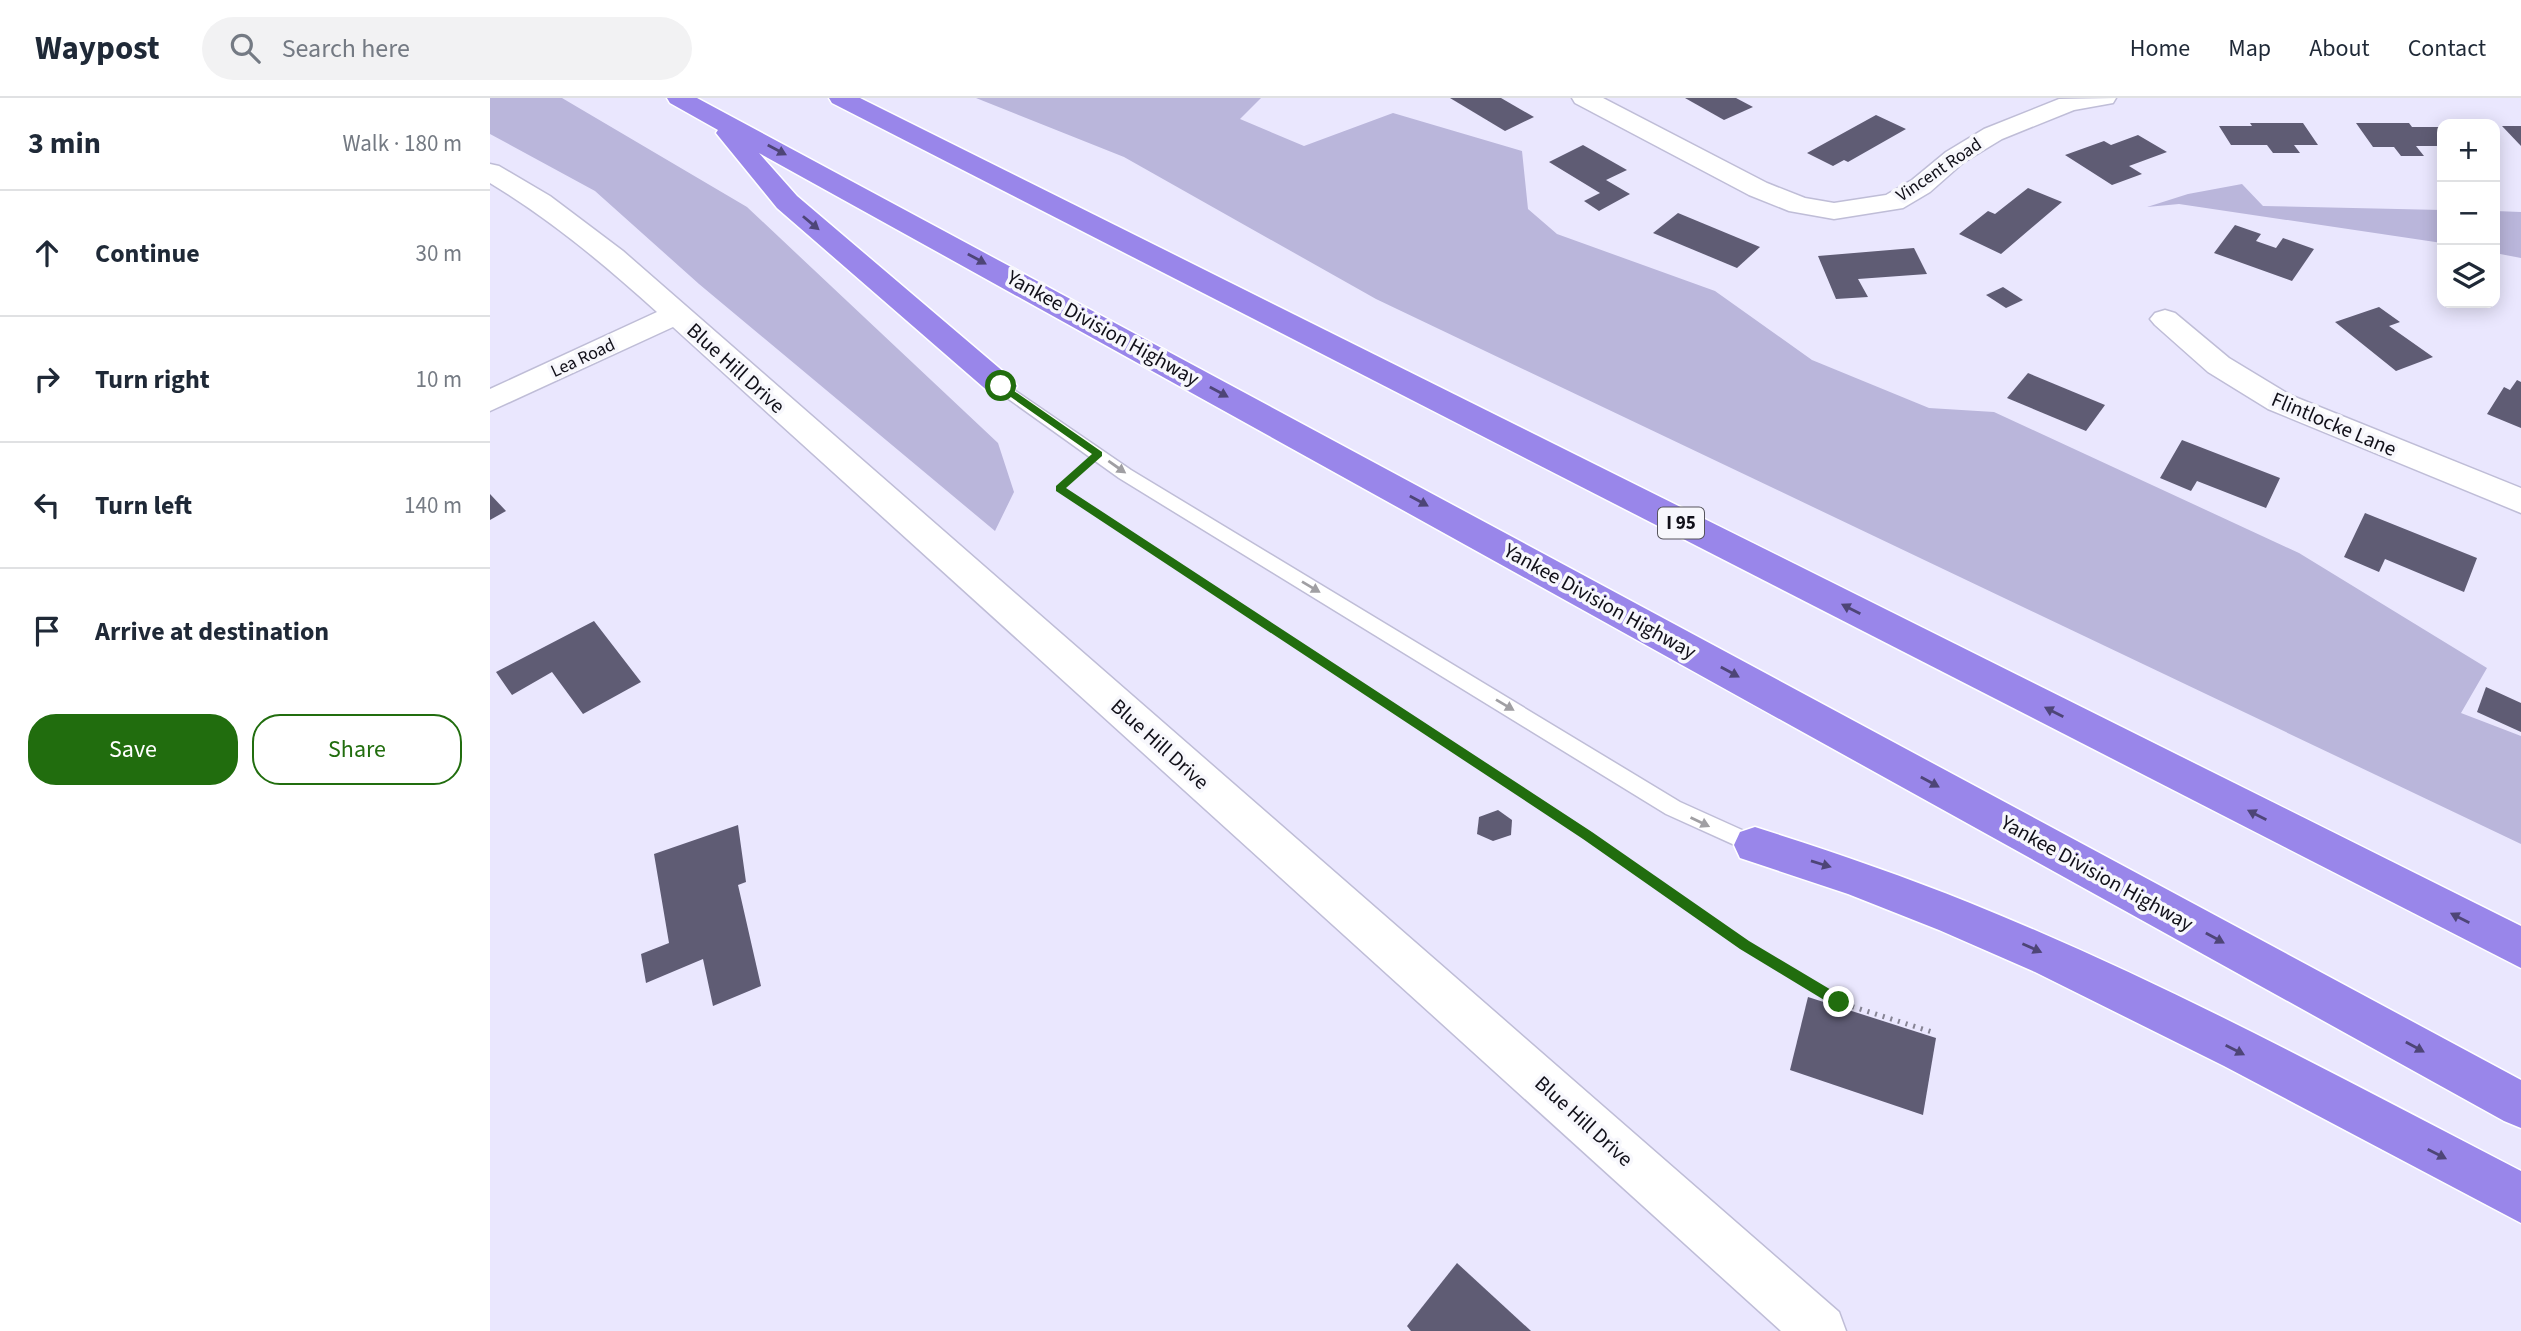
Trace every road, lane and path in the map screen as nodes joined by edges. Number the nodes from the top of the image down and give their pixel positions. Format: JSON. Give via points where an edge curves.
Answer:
{"nodes":[{"id":1,"x":679,"y":98,"type":"edge"},
{"id":2,"x":841,"y":98,"type":"edge"},
{"id":3,"x":1584,"y":98,"type":"edge"},
{"id":4,"x":2104,"y":98,"type":"edge"},
{"id":5,"x":717,"y":118,"type":"junction"},
{"id":6,"x":490,"y":172,"type":"edge"},
{"id":7,"x":676,"y":314,"type":"junction"},
{"id":8,"x":2165,"y":318,"type":"dead end"},
{"id":9,"x":1001,"y":386,"type":"joint"},
{"id":10,"x":490,"y":401,"type":"edge"},
{"id":11,"x":1098,"y":454,"type":"junction"},
{"id":12,"x":2521,"y":501,"type":"edge"},
{"id":13,"x":1755,"y":845,"type":"joint"},
{"id":14,"x":2521,"y":948,"type":"edge"},
{"id":15,"x":1932,"y":1032,"type":"dead end"},
{"id":16,"x":2521,"y":1105,"type":"edge"},
{"id":17,"x":2521,"y":1198,"type":"edge"},
{"id":18,"x":1820,"y":1331,"type":"edge"}],
"edges":[{"from":1,"to":5,"type":"highway","name":"Yankee Division Highway"},
{"from":14,"to":2,"type":"highway","number":"I 95","one_way":true},
{"from":3,"to":4,"type":"street","name":"Vincent Road","via":[[1758,190],[1799,205],[1834,211],[1894,202],[1993,134],[2068,104]]},
{"from":5,"to":9,"type":"highway","one_way":true,"via":[[787,202]]},
{"from":5,"to":16,"type":"highway","name":"Yankee Division Highway","one_way":true},
{"from":6,"to":7,"type":"street","name":"Blue Hill Drive","via":[[592,241]]},
{"from":7,"to":10,"type":"street","name":"Lea Road"},
{"from":7,"to":18,"type":"street","name":"Blue Hill Drive"},
{"from":8,"to":12,"type":"street","name":"Flintlocke Lane","via":[[2200,353],[2279,402]]},
{"from":9,"to":11,"type":"lane"},
{"from":11,"to":13,"type":"lane","one_way":true,"via":[[1672,808]]},
{"from":11,"to":15,"type":"path","via":[[1059,489],[1745,945],[1839,1002]]},
{"from":13,"to":17,"type":"highway","one_way":true,"via":[[1887,887],[2081,970]]}]}
